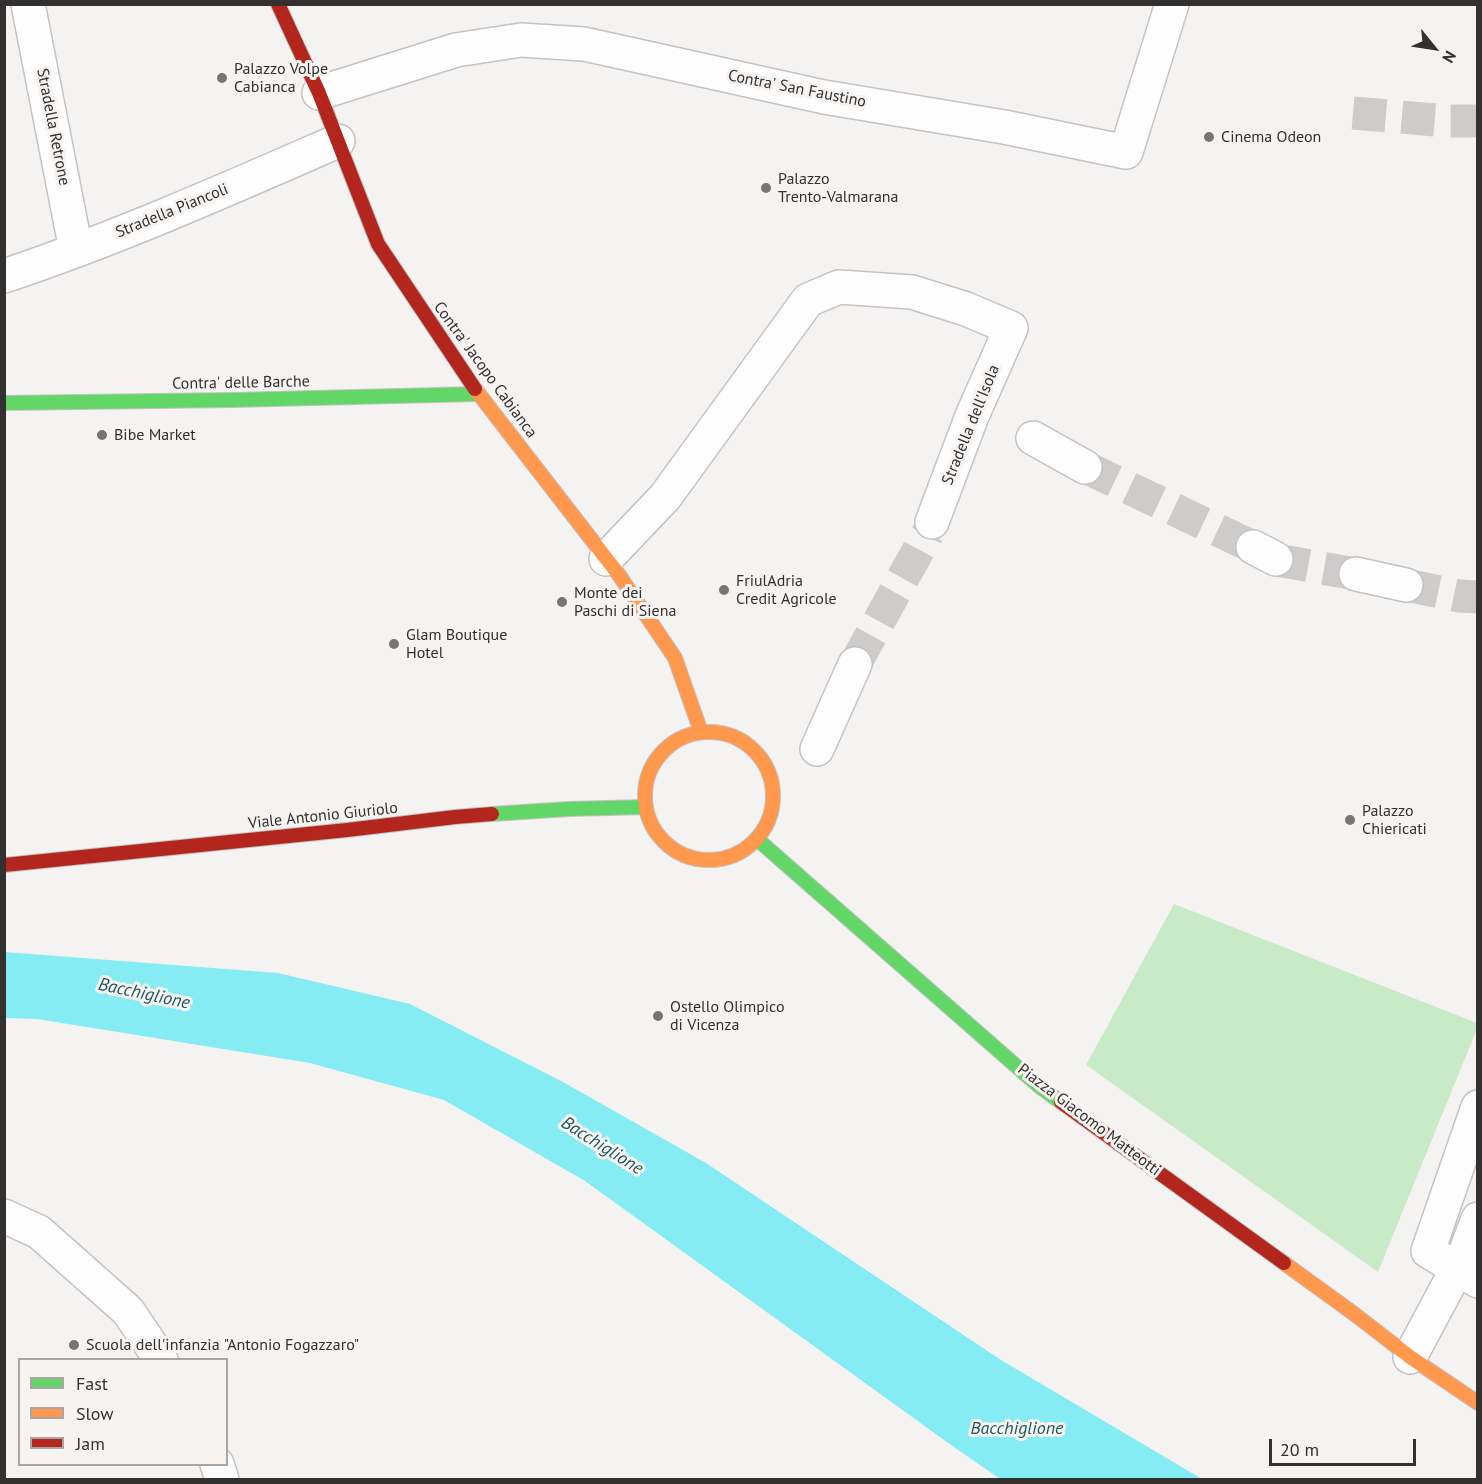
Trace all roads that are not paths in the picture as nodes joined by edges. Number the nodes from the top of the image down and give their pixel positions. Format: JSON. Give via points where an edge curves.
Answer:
{"nodes":[{"id":1,"x":28,"y":4,"type":"edge"},
{"id":2,"x":278,"y":4,"type":"edge"},
{"id":3,"x":1172,"y":4,"type":"edge"},
{"id":4,"x":319,"y":93,"type":"junction"},
{"id":5,"x":338,"y":141,"type":"junction"},
{"id":6,"x":76,"y":250,"type":"junction"},
{"id":7,"x":4,"y":276,"type":"edge"},
{"id":8,"x":478,"y":394,"type":"junction"},
{"id":9,"x":4,"y":403,"type":"edge"},
{"id":10,"x":1033,"y":438,"type":"dead end"},
{"id":11,"x":1085,"y":467,"type":"tunnel mouth"},
{"id":12,"x":932,"y":522,"type":"tunnel mouth"},
{"id":13,"x":606,"y":559,"type":"junction"},
{"id":14,"x":1356,"y":574,"type":"tunnel mouth"},
{"id":15,"x":1406,"y":585,"type":"tunnel mouth"},
{"id":16,"x":855,"y":664,"type":"tunnel mouth"},
{"id":17,"x":701,"y":732,"type":"junction"},
{"id":18,"x":817,"y":749,"type":"dead end"},
{"id":19,"x":646,"y":807,"type":"junction"},
{"id":20,"x":757,"y":839,"type":"junction"},
{"id":21,"x":4,"y":865,"type":"edge"},
{"id":22,"x":1478,"y":1107,"type":"edge"},
{"id":23,"x":4,"y":1216,"type":"edge"},
{"id":24,"x":1478,"y":1219,"type":"edge"},
{"id":25,"x":1469,"y":1266,"type":"edge"},
{"id":26,"x":1410,"y":1357,"type":"junction"},
{"id":27,"x":159,"y":1358,"type":"edge"},
{"id":28,"x":1478,"y":1403,"type":"edge"}],
"edges":[{"from":1,"to":6,"type":"street","name":"Stradella Retrone"},
{"from":2,"to":4,"type":"street","name":"Contra' Jacopo Cabianca"},
{"from":3,"to":4,"type":"street","name":"Contra' San Faustino","via":[[1126,152],[824,97],[584,44],[521,40],[456,50]]},
{"from":4,"to":5,"type":"street","name":"Contra' Jacopo Cabianca"},
{"from":5,"to":6,"type":"street","name":"Stradella Piancoli"},
{"from":5,"to":8,"type":"street","name":"Contra' Jacopo Cabianca","via":[[378,244]]},
{"from":6,"to":7,"type":"street","name":"Stradella Piancoli"},
{"from":8,"to":9,"type":"street","name":"Contra' delle Barche"},
{"from":8,"to":13,"type":"street","name":"Contra' Jacopo Cabianca"},
{"from":10,"to":11,"type":"street"},
{"from":12,"to":13,"type":"street","name":"Stradella dell'Isola","via":[[984,420],[1011,328],[912,292],[840,287],[808,300],[665,497]]},
{"from":13,"to":17,"type":"street","name":"Contra' Jacopo Cabianca","via":[[675,658]]},
{"from":14,"to":15,"type":"street"},
{"from":16,"to":18,"type":"street"},
{"from":17,"to":19,"type":"street","via":[[681,738],[664,751],[651,770]]},
{"from":17,"to":20,"type":"street","via":[[721,732],[742,740],[767,767],[772,805]]},
{"from":19,"to":20,"type":"street","via":[[655,831],[672,848],[692,858],[715,860],[737,853]]},
{"from":19,"to":21,"type":"street","name":"Viale Antonio Giuriolo","via":[[455,817]]},
{"from":20,"to":26,"type":"street","name":"Piazza Giacomo Matteotti","via":[[1039,1086]]},
{"from":22,"to":25,"type":"street","via":[[1428,1251]]},
{"from":23,"to":27,"type":"street","via":[[39,1232],[128,1311]]},
{"from":24,"to":25,"type":"street"},
{"from":25,"to":26,"type":"street"},
{"from":26,"to":28,"type":"street","name":"Piazza Giacomo Matteotti"}]}
